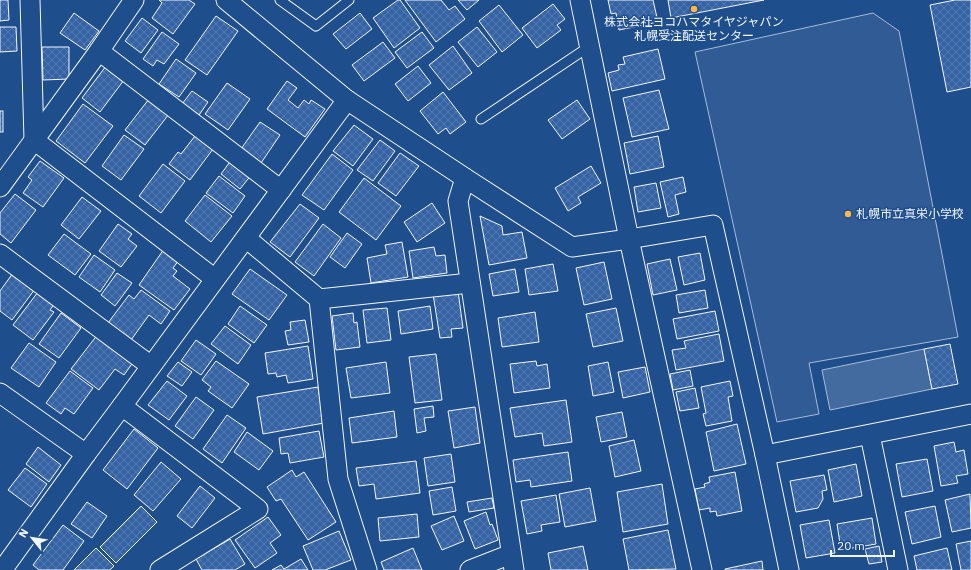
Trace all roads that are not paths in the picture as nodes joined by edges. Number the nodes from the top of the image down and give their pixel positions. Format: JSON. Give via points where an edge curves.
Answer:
{"nodes":[{"id":1,"x":30,"y":0,"type":"edge"},
{"id":2,"x":134,"y":0,"type":"edge"},
{"id":3,"x":226,"y":0,"type":"edge"},
{"id":4,"x":280,"y":0,"type":"edge"},
{"id":5,"x":349,"y":0,"type":"edge"},
{"id":6,"x":580,"y":0,"type":"edge"},
{"id":7,"x":590,"y":46,"type":"junction"},
{"id":8,"x":99,"y":51,"type":"junction"},
{"id":9,"x":347,"y":100,"type":"junction"},
{"id":10,"x":481,"y":119,"type":"dead end"},
{"id":11,"x":34,"y":140,"type":"junction"},
{"id":12,"x":465,"y":178,"type":"junction"},
{"id":13,"x":0,"y":187,"type":"edge"},
{"id":14,"x":281,"y":190,"type":"junction"},
{"id":15,"x":246,"y":238,"type":"junction"},
{"id":16,"x":628,"y":239,"type":"junction"},
{"id":17,"x":0,"y":254,"type":"edge"},
{"id":18,"x":215,"y":279,"type":"junction"},
{"id":19,"x":470,"y":282,"type":"junction"},
{"id":20,"x":319,"y":299,"type":"junction"},
{"id":21,"x":151,"y":366,"type":"junction"},
{"id":22,"x":0,"y":393,"type":"edge"},
{"id":23,"x":122,"y":406,"type":"junction"},
{"id":24,"x":971,"y":414,"type":"edge"},
{"id":25,"x":870,"y":435,"type":"junction"},
{"id":26,"x":86,"y":454,"type":"junction"},
{"id":27,"x":765,"y":456,"type":"junction"},
{"id":28,"x":512,"y":562,"type":"edge"},
{"id":29,"x":2,"y":569,"type":"edge"},
{"id":30,"x":160,"y":570,"type":"edge"},
{"id":31,"x":367,"y":570,"type":"edge"},
{"id":32,"x":470,"y":570,"type":"edge"},
{"id":33,"x":702,"y":570,"type":"edge"},
{"id":34,"x":789,"y":570,"type":"edge"},
{"id":35,"x":898,"y":570,"type":"edge"}],
"edges":[{"from":1,"to":11,"type":"street"},
{"from":2,"to":8,"type":"street"},
{"from":3,"to":9,"type":"street"},
{"from":4,"to":5,"type":"lane","via":[[316,26]]},
{"from":6,"to":7,"type":"street"},
{"from":7,"to":10,"type":"lane"},
{"from":7,"to":16,"type":"street"},
{"from":8,"to":11,"type":"street"},
{"from":8,"to":14,"type":"street"},
{"from":9,"to":12,"type":"street"},
{"from":9,"to":14,"type":"street"},
{"from":11,"to":13,"type":"street"},
{"from":11,"to":18,"type":"street"},
{"from":12,"to":16,"type":"street","via":[[572,247]]},
{"from":12,"to":19,"type":"street","via":[[458,201]]},
{"from":14,"to":15,"type":"street"},
{"from":15,"to":18,"type":"street"},
{"from":15,"to":20,"type":"street"},
{"from":16,"to":27,"type":"street","via":[[713,225]]},
{"from":16,"to":33,"type":"street"},
{"from":17,"to":21,"type":"street"},
{"from":18,"to":21,"type":"street"},
{"from":19,"to":20,"type":"street"},
{"from":19,"to":28,"type":"street"},
{"from":20,"to":31,"type":"street","via":[[338,478]]},
{"from":21,"to":23,"type":"street"},
{"from":22,"to":26,"type":"street"},
{"from":23,"to":26,"type":"street"},
{"from":23,"to":30,"type":"street","via":[[258,509]]},
{"from":24,"to":25,"type":"street"},
{"from":25,"to":27,"type":"street"},
{"from":25,"to":35,"type":"street"},
{"from":26,"to":29,"type":"street"},
{"from":27,"to":34,"type":"street"},
{"from":28,"to":32,"type":"street"}]}
